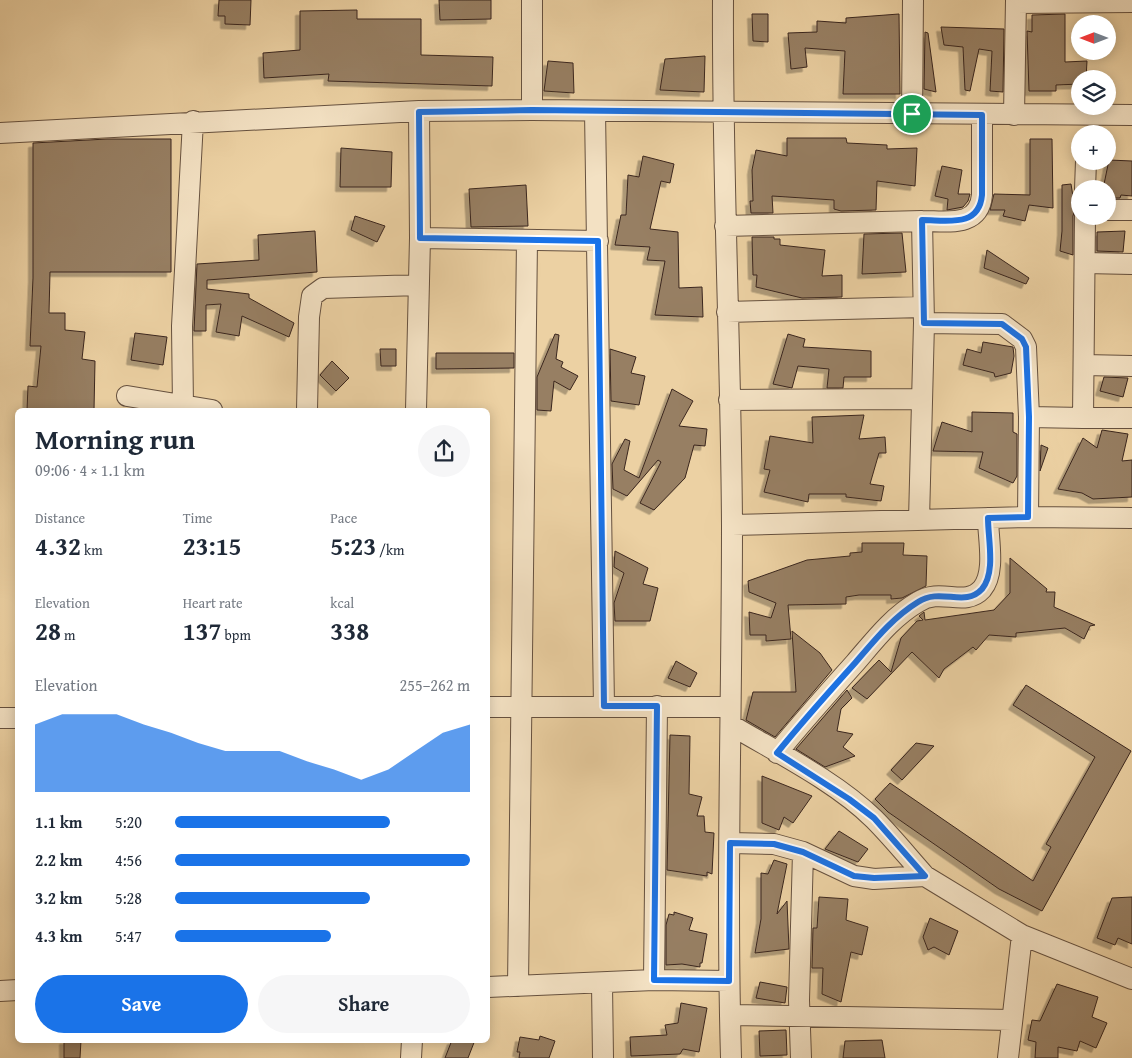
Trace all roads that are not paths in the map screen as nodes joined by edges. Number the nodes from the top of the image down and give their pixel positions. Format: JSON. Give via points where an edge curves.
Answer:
{"nodes":[{"id":1,"x":532,"y":0,"type":"edge"},
{"id":2,"x":723,"y":0,"type":"edge"},
{"id":3,"x":913,"y":0,"type":"edge"},
{"id":4,"x":1016,"y":1,"type":"edge"},
{"id":5,"x":1066,"y":1,"type":"edge"},
{"id":6,"x":1132,"y":2,"type":"edge"},
{"id":7,"x":532,"y":110,"type":"junction"},
{"id":8,"x":596,"y":111,"type":"junction"},
{"id":9,"x":419,"y":112,"type":"junction"},
{"id":10,"x":722,"y":113,"type":"junction"},
{"id":11,"x":912,"y":114,"type":"junction"},
{"id":12,"x":982,"y":115,"type":"junction"},
{"id":13,"x":1014,"y":115,"type":"junction"},
{"id":14,"x":1132,"y":116,"type":"edge"},
{"id":15,"x":192,"y":122,"type":"junction"},
{"id":16,"x":1086,"y":124,"type":"edge"},
{"id":17,"x":0,"y":133,"type":"edge"},
{"id":18,"x":1116,"y":210,"type":"edge"},
{"id":19,"x":1132,"y":210,"type":"edge"},
{"id":20,"x":922,"y":220,"type":"junction"},
{"id":21,"x":1085,"y":225,"type":"edge"},
{"id":22,"x":725,"y":226,"type":"junction"},
{"id":23,"x":420,"y":238,"type":"junction"},
{"id":24,"x":527,"y":240,"type":"junction"},
{"id":25,"x":598,"y":241,"type":"junction"},
{"id":26,"x":1085,"y":263,"type":"junction"},
{"id":27,"x":1132,"y":264,"type":"edge"},
{"id":28,"x":419,"y":285,"type":"junction"},
{"id":29,"x":727,"y":312,"type":"junction"},
{"id":30,"x":923,"y":315,"type":"junction"},
{"id":31,"x":1084,"y":365,"type":"junction"},
{"id":32,"x":1132,"y":366,"type":"edge"},
{"id":33,"x":127,"y":396,"type":"dead end"},
{"id":34,"x":922,"y":399,"type":"junction"},
{"id":35,"x":729,"y":400,"type":"junction"},
{"id":36,"x":183,"y":407,"type":"junction"},
{"id":37,"x":193,"y":408,"type":"edge"},
{"id":38,"x":307,"y":408,"type":"edge"},
{"id":39,"x":416,"y":408,"type":"edge"},
{"id":40,"x":1029,"y":417,"type":"junction"},
{"id":41,"x":1083,"y":418,"type":"junction"},
{"id":42,"x":1132,"y":418,"type":"edge"},
{"id":43,"x":1028,"y":517,"type":"junction"},
{"id":44,"x":988,"y":518,"type":"junction"},
{"id":45,"x":1132,"y":518,"type":"edge"},
{"id":46,"x":919,"y":520,"type":"junction"},
{"id":47,"x":732,"y":525,"type":"junction"},
{"id":48,"x":522,"y":706,"type":"junction"},
{"id":49,"x":604,"y":706,"type":"junction"},
{"id":50,"x":657,"y":706,"type":"junction"},
{"id":51,"x":490,"y":707,"type":"edge"},
{"id":52,"x":730,"y":716,"type":"junction"},
{"id":53,"x":0,"y":718,"type":"edge"},
{"id":54,"x":15,"y":718,"type":"edge"},
{"id":55,"x":777,"y":753,"type":"junction"},
{"id":56,"x":730,"y":843,"type":"junction"},
{"id":57,"x":803,"y":852,"type":"junction"},
{"id":58,"x":925,"y":876,"type":"junction"},
{"id":59,"x":1022,"y":935,"type":"junction"},
{"id":60,"x":1132,"y":979,"type":"edge"},
{"id":61,"x":654,"y":980,"type":"junction"},
{"id":62,"x":729,"y":981,"type":"junction"},
{"id":63,"x":602,"y":984,"type":"junction"},
{"id":64,"x":518,"y":986,"type":"junction"},
{"id":65,"x":490,"y":987,"type":"edge"},
{"id":66,"x":15,"y":990,"type":"edge"},
{"id":67,"x":0,"y":991,"type":"edge"},
{"id":68,"x":730,"y":1015,"type":"junction"},
{"id":69,"x":799,"y":1015,"type":"junction"},
{"id":70,"x":1012,"y":1020,"type":"junction"},
{"id":71,"x":412,"y":1043,"type":"edge"},
{"id":72,"x":411,"y":1058,"type":"edge"},
{"id":73,"x":602,"y":1058,"type":"edge"},
{"id":74,"x":731,"y":1058,"type":"edge"},
{"id":75,"x":801,"y":1058,"type":"edge"},
{"id":76,"x":1008,"y":1058,"type":"edge"}],
"edges":[{"from":1,"to":7,"type":"street"},
{"from":2,"to":10,"type":"street"},
{"from":3,"to":11,"type":"street"},
{"from":4,"to":5,"type":"street"},
{"from":4,"to":13,"type":"street"},
{"from":5,"to":6,"type":"street"},
{"from":7,"to":8,"type":"street"},
{"from":7,"to":9,"type":"street"},
{"from":8,"to":10,"type":"street"},
{"from":8,"to":25,"type":"street"},
{"from":9,"to":15,"type":"street"},
{"from":9,"to":23,"type":"street"},
{"from":10,"to":11,"type":"street"},
{"from":10,"to":22,"type":"street"},
{"from":11,"to":12,"type":"street"},
{"from":12,"to":13,"type":"street"},
{"from":12,"to":20,"type":"street","via":[[982,195],[976,214],[964,220]]},
{"from":13,"to":16,"type":"street"},
{"from":14,"to":16,"type":"street"},
{"from":15,"to":17,"type":"street"},
{"from":15,"to":36,"type":"street","via":[[182,326]]},
{"from":18,"to":19,"type":"street"},
{"from":20,"to":22,"type":"street"},
{"from":20,"to":30,"type":"street"},
{"from":21,"to":26,"type":"street"},
{"from":22,"to":29,"type":"street"},
{"from":23,"to":24,"type":"street"},
{"from":23,"to":28,"type":"street"},
{"from":24,"to":25,"type":"street"},
{"from":24,"to":48,"type":"street"},
{"from":25,"to":49,"type":"street"},
{"from":26,"to":27,"type":"street"},
{"from":26,"to":31,"type":"street"},
{"from":28,"to":38,"type":"street","via":[[323,288],[312,296],[308,317]]},
{"from":28,"to":39,"type":"street"},
{"from":29,"to":30,"type":"street"},
{"from":29,"to":35,"type":"street"},
{"from":30,"to":34,"type":"street"},
{"from":30,"to":40,"type":"street","via":[[1002,324],[1022,339],[1026,347]]},
{"from":31,"to":32,"type":"street"},
{"from":31,"to":41,"type":"street"},
{"from":33,"to":36,"type":"street"},
{"from":34,"to":35,"type":"street"},
{"from":34,"to":46,"type":"street"},
{"from":35,"to":47,"type":"street"},
{"from":36,"to":37,"type":"street"},
{"from":40,"to":41,"type":"street"},
{"from":40,"to":43,"type":"street"},
{"from":41,"to":42,"type":"street"},
{"from":43,"to":44,"type":"street"},
{"from":43,"to":45,"type":"street"},
{"from":44,"to":46,"type":"street"},
{"from":44,"to":55,"type":"street","via":[[989,578],[981,589],[961,599],[928,596],[892,621]]},
{"from":46,"to":47,"type":"street"},
{"from":47,"to":52,"type":"street"},
{"from":48,"to":49,"type":"street"},
{"from":48,"to":51,"type":"street"},
{"from":48,"to":64,"type":"street"},
{"from":49,"to":50,"type":"street"},
{"from":50,"to":52,"type":"street"},
{"from":50,"to":61,"type":"street"},
{"from":52,"to":55,"type":"street"},
{"from":52,"to":56,"type":"street"},
{"from":53,"to":54,"type":"street"},
{"from":55,"to":58,"type":"street","via":[[874,818]]},
{"from":56,"to":57,"type":"street","via":[[774,844]]},
{"from":56,"to":62,"type":"street"},
{"from":57,"to":58,"type":"street","via":[[854,876]]},
{"from":57,"to":69,"type":"street"},
{"from":58,"to":59,"type":"street"},
{"from":59,"to":60,"type":"street"},
{"from":59,"to":70,"type":"street"},
{"from":61,"to":62,"type":"street"},
{"from":61,"to":63,"type":"street"},
{"from":62,"to":68,"type":"street"},
{"from":63,"to":64,"type":"street"},
{"from":63,"to":73,"type":"street"},
{"from":64,"to":65,"type":"street"},
{"from":66,"to":67,"type":"street"},
{"from":68,"to":69,"type":"street"},
{"from":68,"to":74,"type":"street"},
{"from":69,"to":70,"type":"street"},
{"from":69,"to":75,"type":"street"},
{"from":70,"to":76,"type":"street"},
{"from":71,"to":72,"type":"street"}]}
